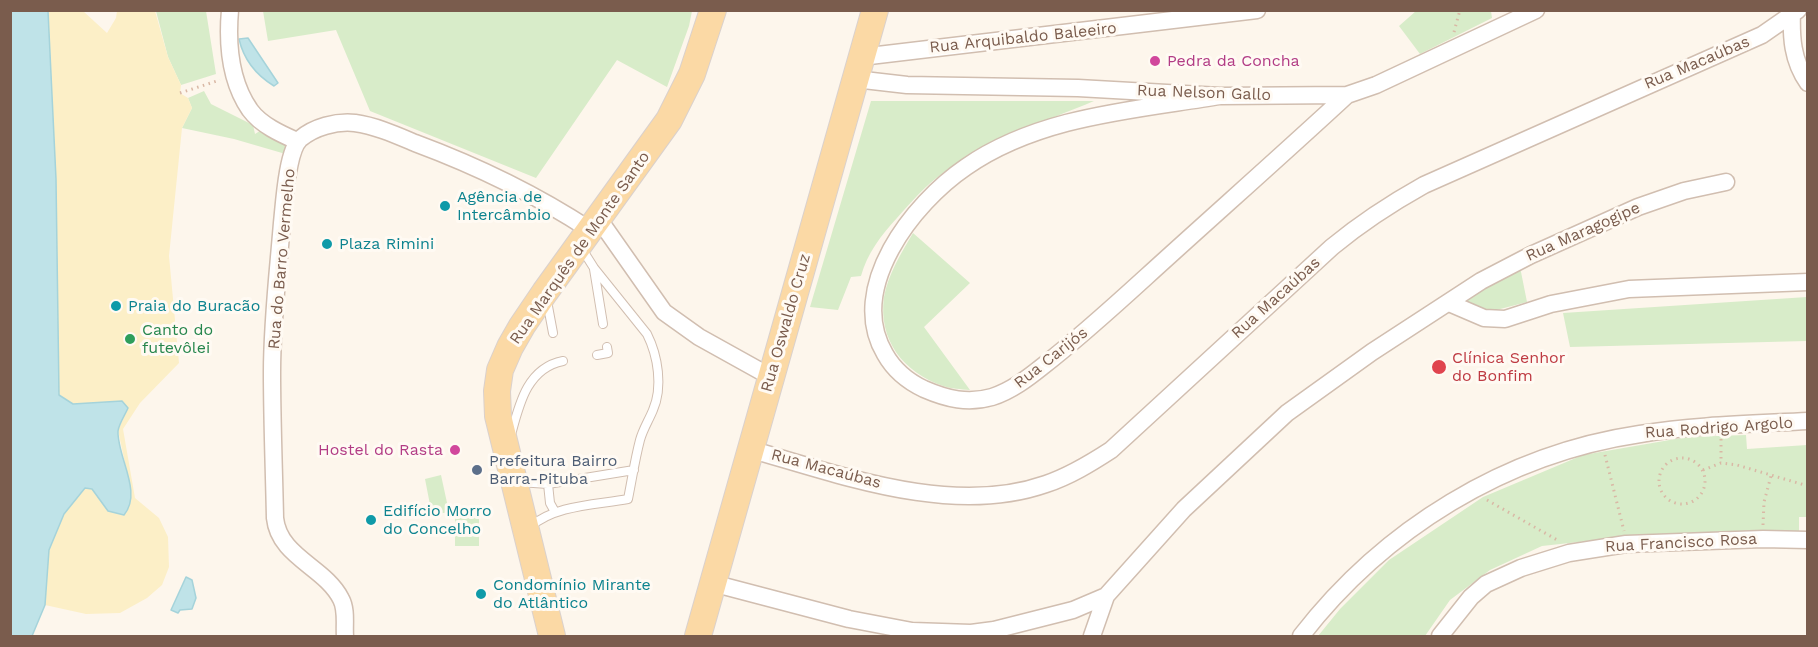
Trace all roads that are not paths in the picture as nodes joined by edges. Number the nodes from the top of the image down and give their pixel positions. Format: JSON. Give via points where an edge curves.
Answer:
{"nodes":[{"id":1,"x":230,"y":10,"type":"edge"},
{"id":2,"x":714,"y":10,"type":"edge"},
{"id":3,"x":875,"y":10,"type":"edge"},
{"id":4,"x":1257,"y":10,"type":"edge"},
{"id":5,"x":1536,"y":10,"type":"edge"},
{"id":6,"x":1794,"y":12,"type":"edge"},
{"id":7,"x":858,"y":68,"type":"junction"},
{"id":8,"x":1808,"y":83,"type":"edge"},
{"id":9,"x":1347,"y":95,"type":"junction"},
{"id":10,"x":1220,"y":96,"type":"junction"},
{"id":11,"x":297,"y":141,"type":"junction"},
{"id":12,"x":1726,"y":182,"type":"dead end"},
{"id":13,"x":589,"y":231,"type":"junction"},
{"id":14,"x":594,"y":268,"type":"junction"},
{"id":15,"x":1808,"y":282,"type":"edge"},
{"id":16,"x":545,"y":292,"type":"junction"},
{"id":17,"x":1449,"y":303,"type":"junction"},
{"id":18,"x":603,"y":324,"type":"dead end"},
{"id":19,"x":553,"y":333,"type":"dead end"},
{"id":20,"x":607,"y":347,"type":"dead end"},
{"id":21,"x":597,"y":355,"type":"dead end"},
{"id":22,"x":559,"y":359,"type":"dead end"},
{"id":23,"x":771,"y":377,"type":"junction"},
{"id":24,"x":1808,"y":421,"type":"edge"},
{"id":25,"x":749,"y":449,"type":"junction"},
{"id":26,"x":507,"y":453,"type":"junction"},
{"id":27,"x":634,"y":470,"type":"junction"},
{"id":28,"x":513,"y":482,"type":"junction"},
{"id":29,"x":548,"y":484,"type":"junction"},
{"id":30,"x":555,"y":512,"type":"junction"},
{"id":31,"x":525,"y":531,"type":"junction"},
{"id":32,"x":1808,"y":540,"type":"edge"},
{"id":33,"x":712,"y":583,"type":"junction"},
{"id":34,"x":1106,"y":596,"type":"junction"},
{"id":35,"x":345,"y":636,"type":"edge"},
{"id":36,"x":552,"y":636,"type":"edge"},
{"id":37,"x":698,"y":636,"type":"edge"},
{"id":38,"x":1092,"y":636,"type":"edge"},
{"id":39,"x":1301,"y":636,"type":"edge"},
{"id":40,"x":1440,"y":636,"type":"edge"}],
"edges":[{"from":1,"to":11,"type":"street","via":[[233,76],[251,111],[279,133]]},
{"from":2,"to":13,"type":"main road","name":"Rua Marquês de Monte Santo","via":[[682,98],[657,140]]},
{"from":3,"to":7,"type":"main road","name":"Rua Oswaldo Cruz"},
{"from":4,"to":7,"type":"street","name":"Rua Arquibaldo Baleeiro"},
{"from":5,"to":9,"type":"street","name":"Rua Nelson Gallo"},
{"from":6,"to":8,"type":"street","via":[[1792,46]]},
{"from":6,"to":25,"type":"street","name":"Rua Macaúbas","via":[[1762,35],[1434,181],[1387,206],[1332,247],[1111,450],[1046,485],[983,496],[948,495],[859,480]]},
{"from":7,"to":10,"type":"street","name":"Rua Nelson Gallo","via":[[907,86],[1078,88]]},
{"from":7,"to":23,"type":"main road","name":"Rua Oswaldo Cruz"},
{"from":9,"to":10,"type":"street","name":"Rua Nelson Gallo"},
{"from":9,"to":10,"type":"street","name":"Rua Carijós","via":[[1098,321],[1014,387],[984,399],[955,400],[915,385],[890,363],[874,329],[872,309],[880,272],[902,231],[948,180],[991,152],[1062,124]]},
{"from":11,"to":13,"type":"street","via":[[310,131],[330,125],[369,126],[478,168],[544,202]]},
{"from":11,"to":35,"type":"street","name":"Rua do Barro Vermelho","via":[[286,183],[274,320],[275,518],[284,543],[341,600]]},
{"from":12,"to":17,"type":"street","name":"Rua Maragogipe","via":[[1684,191],[1601,223],[1481,281]]},
{"from":13,"to":14,"type":"lane"},
{"from":13,"to":16,"type":"main road","name":"Rua Marquês de Monte Santo"},
{"from":13,"to":23,"type":"street","via":[[664,312],[699,337]]},
{"from":14,"to":18,"type":"lane"},
{"from":14,"to":27,"type":"lane","via":[[653,347],[659,390],[640,438]]},
{"from":15,"to":17,"type":"street","via":[[1629,289],[1551,304],[1505,319],[1484,318]]},
{"from":16,"to":19,"type":"lane"},
{"from":16,"to":26,"type":"main road","name":"Rua Marquês de Monte Santo","via":[[500,370],[498,416]]},
{"from":17,"to":34,"type":"street","name":"Rua Maragogipe","via":[[1287,413],[1184,509]]},
{"from":20,"to":21,"type":"lane","via":[[608,353]]},
{"from":22,"to":26,"type":"lane","via":[[532,379],[521,396]]},
{"from":23,"to":25,"type":"main road","name":"Rua Oswaldo Cruz"},
{"from":24,"to":39,"type":"street","name":"Rua Rodrigo Argolo","via":[[1685,427],[1601,441],[1536,461],[1474,489],[1393,542],[1349,582]]},
{"from":25,"to":33,"type":"main road","name":"Rua Oswaldo Cruz"},
{"from":26,"to":28,"type":"main road","name":"Rua Marquês de Monte Santo"},
{"from":27,"to":29,"type":"lane"},
{"from":27,"to":30,"type":"lane","via":[[628,499]]},
{"from":28,"to":29,"type":"lane"},
{"from":28,"to":31,"type":"main road","name":"Rua Marquês de Monte Santo"},
{"from":29,"to":30,"type":"lane"},
{"from":30,"to":31,"type":"lane"},
{"from":31,"to":36,"type":"main road","name":"Rua Marquês de Monte Santo"},
{"from":32,"to":40,"type":"street","name":"Rua Francisco Rosa","via":[[1626,544],[1576,552],[1521,568],[1486,584]]},
{"from":33,"to":34,"type":"street","via":[[881,627],[941,633],[1014,626],[1073,610]]},
{"from":33,"to":37,"type":"main road","name":"Rua Oswaldo Cruz"},
{"from":34,"to":38,"type":"street"}]}
